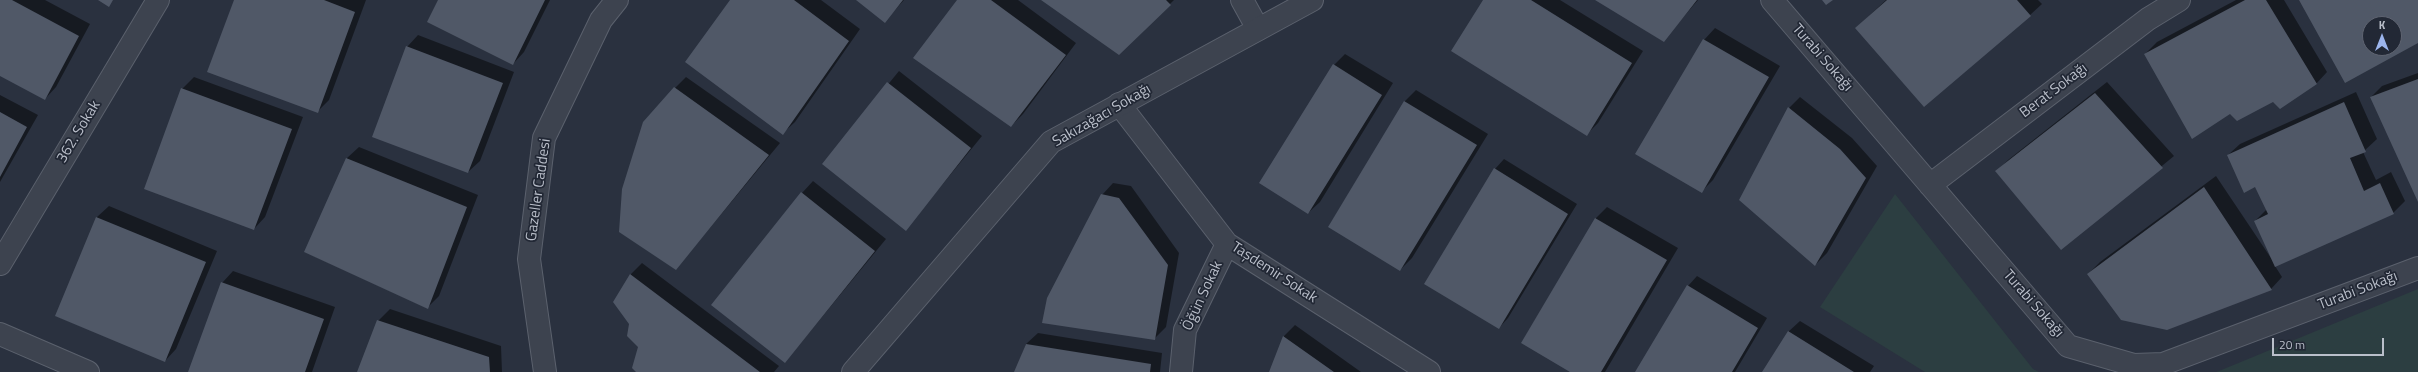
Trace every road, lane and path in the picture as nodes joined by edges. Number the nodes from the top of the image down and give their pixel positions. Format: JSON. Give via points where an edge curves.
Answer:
{"nodes":[{"id":1,"x":158,"y":0,"type":"edge"},
{"id":2,"x":617,"y":0,"type":"edge"},
{"id":3,"x":1242,"y":0,"type":"edge"},
{"id":4,"x":1312,"y":0,"type":"edge"},
{"id":5,"x":1772,"y":0,"type":"edge"},
{"id":6,"x":2179,"y":0,"type":"edge"},
{"id":7,"x":1258,"y":29,"type":"junction"},
{"id":8,"x":1119,"y":104,"type":"junction"},
{"id":9,"x":1930,"y":184,"type":"junction"},
{"id":10,"x":1227,"y":244,"type":"junction"},
{"id":11,"x":0,"y":264,"type":"edge"},
{"id":12,"x":2418,"y":268,"type":"edge"},
{"id":13,"x":0,"y":334,"type":"edge"},
{"id":14,"x":88,"y":372,"type":"edge"},
{"id":15,"x":545,"y":372,"type":"edge"},
{"id":16,"x":853,"y":372,"type":"edge"},
{"id":17,"x":1181,"y":372,"type":"edge"},
{"id":18,"x":1429,"y":372,"type":"edge"}],
"edges":[{"from":1,"to":11,"type":"street","name":"362. Sokak"},
{"from":2,"to":15,"type":"street","name":"Gazeller Caddesi","via":[[601,20],[544,138],[529,259]]},
{"from":3,"to":7,"type":"street"},
{"from":4,"to":7,"type":"street","name":"Sakızağacı Sokağı"},
{"from":5,"to":9,"type":"street","name":"Turabi Sokağı"},
{"from":6,"to":9,"type":"street","name":"Berat Sokağı","via":[[2148,19]]},
{"from":7,"to":8,"type":"street","name":"Sakızağacı Sokağı"},
{"from":8,"to":10,"type":"street","name":"Taşdemir Sokak"},
{"from":8,"to":16,"type":"street","name":"Sakızağacı Sokağı","via":[[1051,142]]},
{"from":9,"to":12,"type":"street","name":"Turabi Sokağı","via":[[2068,346],[2134,365],[2163,364]]},
{"from":10,"to":17,"type":"street","name":"Öğün Sokak","via":[[1185,330]]},
{"from":10,"to":18,"type":"street","name":"Taşdemir Sokak"},
{"from":13,"to":14,"type":"street"}]}
